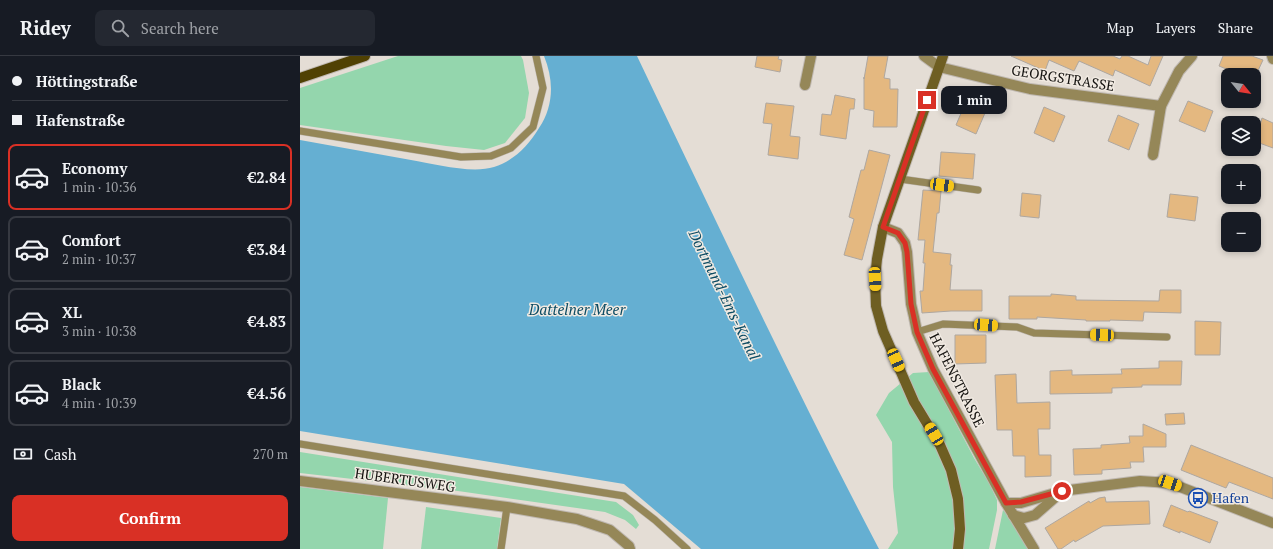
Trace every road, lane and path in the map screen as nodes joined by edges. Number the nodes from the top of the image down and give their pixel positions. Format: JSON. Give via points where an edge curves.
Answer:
{"nodes":[{"id":1,"x":365,"y":56,"type":"edge"},
{"id":2,"x":536,"y":56,"type":"edge"},
{"id":3,"x":811,"y":56,"type":"edge"},
{"id":4,"x":924,"y":56,"type":"edge"},
{"id":5,"x":943,"y":56,"type":"edge"},
{"id":6,"x":1192,"y":56,"type":"edge"},
{"id":7,"x":1272,"y":56,"type":"edge"},
{"id":8,"x":1273,"y":59,"type":"edge"},
{"id":9,"x":939,"y":68,"type":"junction"},
{"id":10,"x":300,"y":78,"type":"edge"},
{"id":11,"x":805,"y":85,"type":"dead end"},
{"id":12,"x":1161,"y":106,"type":"junction"},
{"id":13,"x":300,"y":131,"type":"edge"},
{"id":14,"x":1153,"y":155,"type":"dead end"},
{"id":15,"x":900,"y":179,"type":"junction"},
{"id":16,"x":978,"y":190,"type":"dead end"},
{"id":17,"x":883,"y":227,"type":"junction"},
{"id":18,"x":917,"y":332,"type":"junction"},
{"id":19,"x":1167,"y":337,"type":"dead end"},
{"id":20,"x":300,"y":444,"type":"edge"},
{"id":21,"x":300,"y":481,"type":"edge"},
{"id":22,"x":1062,"y":491,"type":"junction"},
{"id":23,"x":1006,"y":503,"type":"junction"},
{"id":24,"x":507,"y":508,"type":"junction"},
{"id":25,"x":1013,"y":515,"type":"junction"},
{"id":26,"x":1273,"y":523,"type":"edge"},
{"id":27,"x":501,"y":549,"type":"edge"},
{"id":28,"x":630,"y":549,"type":"edge"},
{"id":29,"x":688,"y":549,"type":"edge"},
{"id":30,"x":958,"y":549,"type":"edge"},
{"id":31,"x":1034,"y":549,"type":"edge"}],
"edges":[{"from":1,"to":10,"type":"main road"},
{"from":2,"to":13,"type":"lane","via":[[543,88],[533,127],[511,148],[491,156],[461,157]]},
{"from":3,"to":11,"type":"street"},
{"from":4,"to":9,"type":"street"},
{"from":5,"to":9,"type":"street"},
{"from":6,"to":12,"type":"street","via":[[1179,71]]},
{"from":7,"to":8,"type":"street"},
{"from":9,"to":12,"type":"street","name":"GEORGSTRASSE","via":[[1030,89]]},
{"from":9,"to":15,"type":"street"},
{"from":12,"to":14,"type":"street"},
{"from":15,"to":16,"type":"lane"},
{"from":15,"to":17,"type":"street"},
{"from":17,"to":18,"type":"street","name":"HAFENSTRASSE","via":[[898,233],[905,243],[911,304]]},
{"from":17,"to":30,"type":"street","via":[[876,265],[876,306],[883,331],[914,402],[940,445],[951,470],[958,506]]},
{"from":18,"to":19,"type":"lane","via":[[950,324],[1017,327],[1034,333]]},
{"from":18,"to":23,"type":"street","name":"HAFENSTRASSE","via":[[933,369]]},
{"from":20,"to":29,"type":"lane","via":[[624,496]]},
{"from":21,"to":24,"type":"street","name":"HUBERTUSWEG"},
{"from":22,"to":23,"type":"street","via":[[1021,502]]},
{"from":22,"to":25,"type":"street","via":[[1035,515],[1024,518]]},
{"from":22,"to":26,"type":"street","via":[[1140,481],[1170,483]]},
{"from":23,"to":25,"type":"street","name":"HAFENSTRASSE"},
{"from":24,"to":27,"type":"lane"},
{"from":24,"to":28,"type":"street","name":"HUBERTUSWEG","via":[[577,519],[610,530]]},
{"from":25,"to":31,"type":"street"}]}
